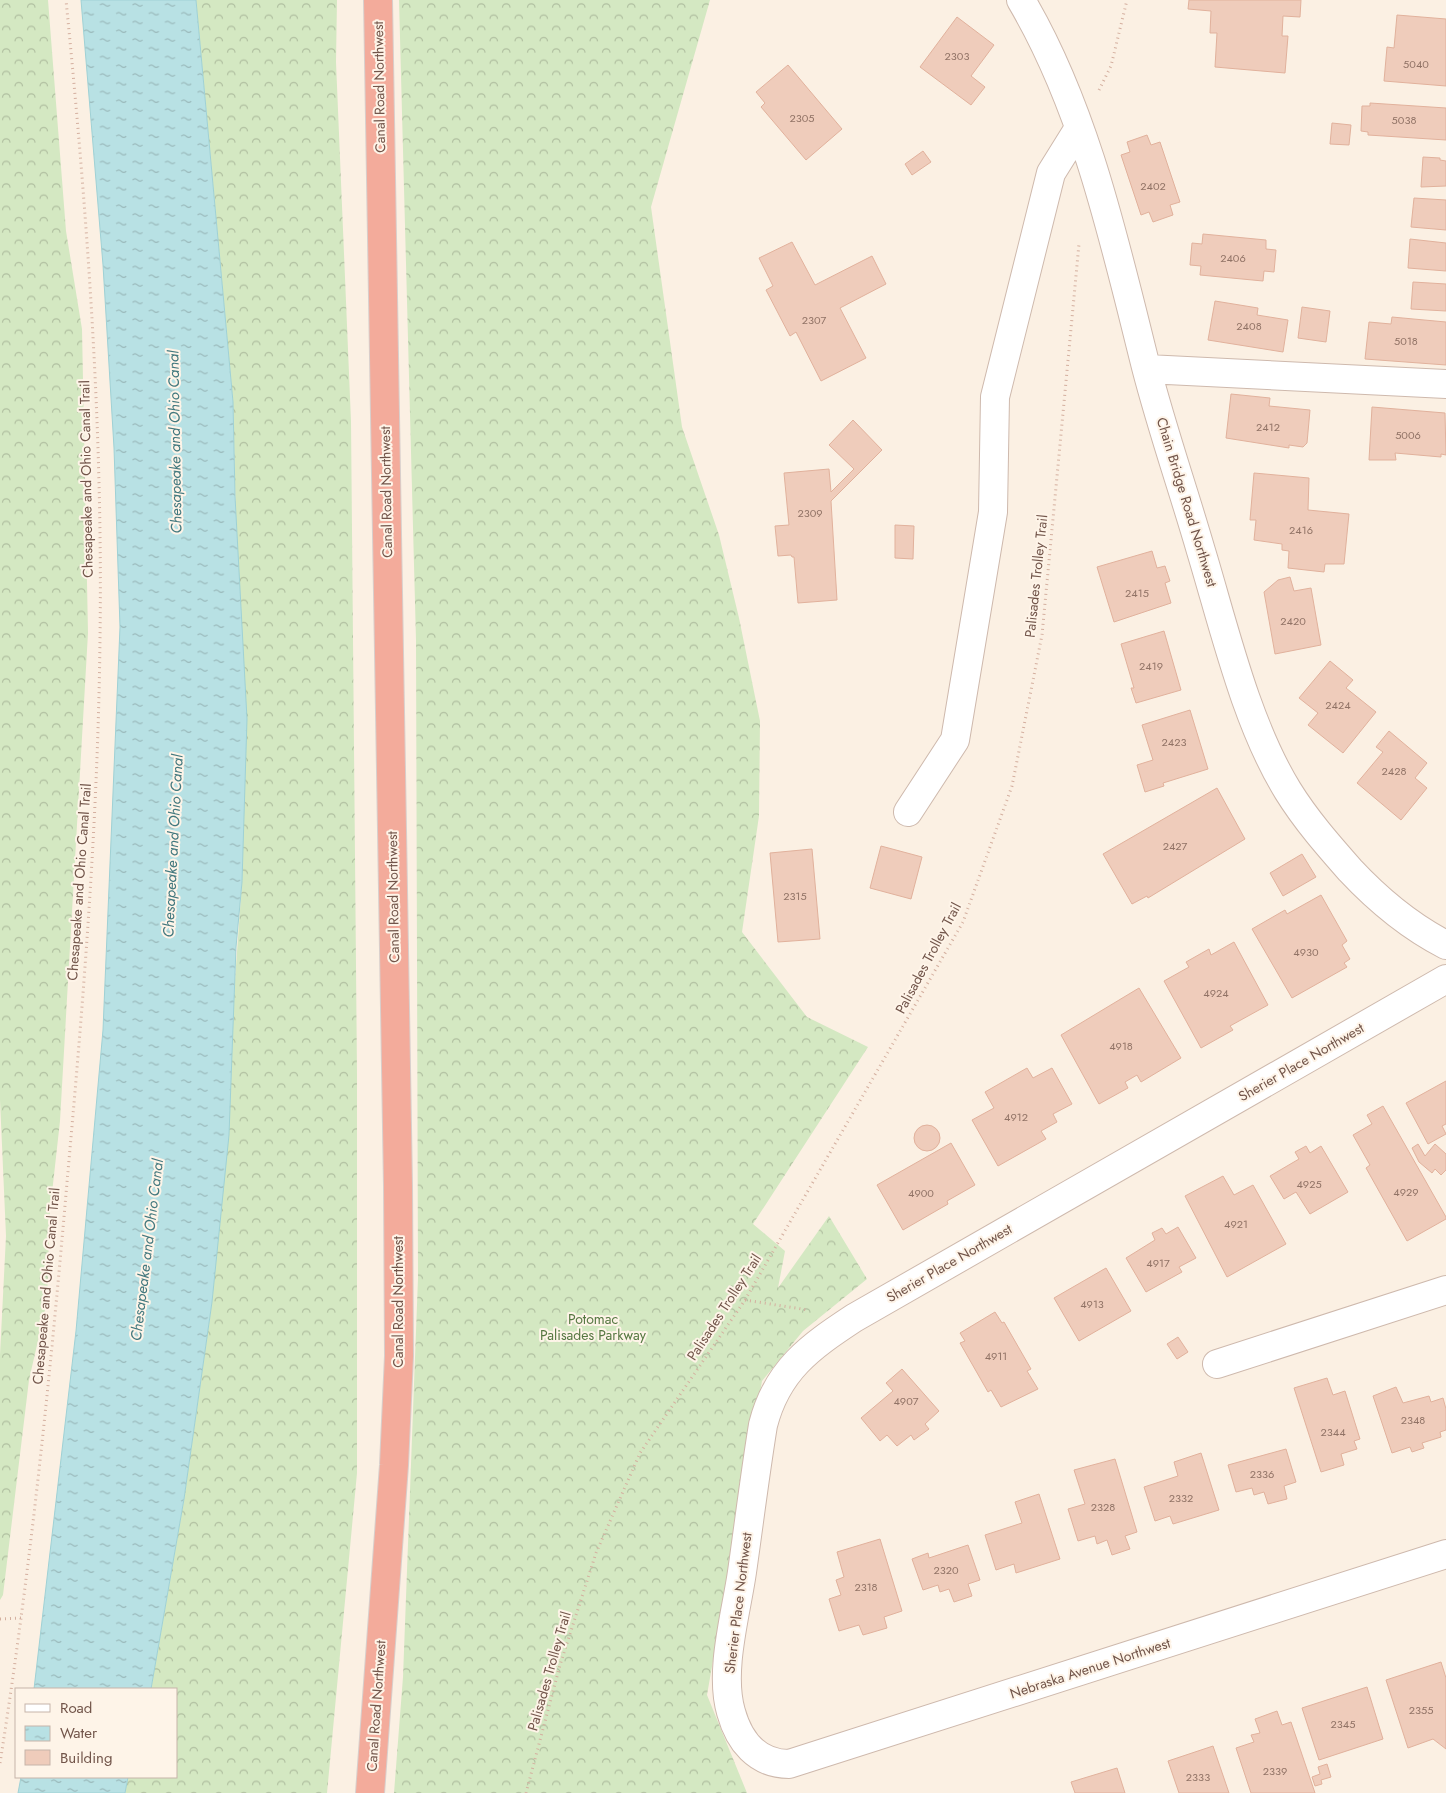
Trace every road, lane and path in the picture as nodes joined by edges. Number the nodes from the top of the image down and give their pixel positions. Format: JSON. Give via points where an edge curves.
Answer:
{"nodes":[{"id":1,"x":66,"y":0,"type":"edge"},
{"id":2,"x":378,"y":0,"type":"edge"},
{"id":3,"x":1021,"y":0,"type":"edge"},
{"id":4,"x":1127,"y":0,"type":"edge"},
{"id":5,"x":1080,"y":128,"type":"junction"},
{"id":6,"x":1079,"y":234,"type":"dead end"},
{"id":7,"x":1147,"y":368,"type":"junction"},
{"id":8,"x":1446,"y":384,"type":"edge"},
{"id":9,"x":908,"y":812,"type":"dead end"},
{"id":10,"x":1446,"y":945,"type":"edge"},
{"id":11,"x":1446,"y":978,"type":"edge"},
{"id":12,"x":1446,"y":1290,"type":"edge"},
{"id":13,"x":745,"y":1300,"type":"junction"},
{"id":14,"x":854,"y":1318,"type":"junction"},
{"id":15,"x":1216,"y":1364,"type":"dead end"},
{"id":16,"x":1446,"y":1554,"type":"edge"},
{"id":17,"x":0,"y":1618,"type":"edge"},
{"id":18,"x":22,"y":1618,"type":"junction"},
{"id":19,"x":742,"y":1737,"type":"joint"},
{"id":20,"x":0,"y":1763,"type":"edge"},
{"id":21,"x":370,"y":1793,"type":"edge"},
{"id":22,"x":526,"y":1793,"type":"edge"}],
"edges":[{"from":1,"to":18,"type":"path","name":"Chesapeake and Ohio Canal Trail","via":[[89,267],[98,451],[100,635],[96,808],[55,1328]]},
{"from":2,"to":21,"type":"highway","name":"Canal Road Northwest","via":[[399,1356]]},
{"from":3,"to":5,"type":"street","name":"Chain Bridge Road Northwest","via":[[1042,34]]},
{"from":4,"to":5,"type":"path","via":[[1111,66]]},
{"from":5,"to":7,"type":"street","name":"Chain Bridge Road Northwest"},
{"from":5,"to":9,"type":"street","via":[[1050,173],[995,398],[993,512],[955,740]]},
{"from":6,"to":13,"type":"path","name":"Palisades Trolley Trail","via":[[1042,635],[1012,786],[963,922]]},
{"from":7,"to":8,"type":"street"},
{"from":7,"to":10,"type":"street","name":"Chain Bridge Road Northwest","via":[[1234,661],[1260,734],[1286,789],[1327,845],[1367,888],[1397,916]]},
{"from":11,"to":14,"type":"street","name":"Sherier Place Northwest"},
{"from":12,"to":15,"type":"street"},
{"from":13,"to":14,"type":"path"},
{"from":13,"to":22,"type":"path","name":"Palisades Trolley Trail","via":[[640,1453],[596,1553],[560,1665]]},
{"from":14,"to":19,"type":"street","name":"Sherier Place Northwest","via":[[802,1355],[785,1374],[765,1414],[728,1666],[731,1712]]},
{"from":16,"to":19,"type":"street","name":"Nebraska Avenue Northwest","via":[[788,1764],[774,1764],[761,1758]]},
{"from":17,"to":18,"type":"path"},
{"from":18,"to":20,"type":"path","name":"Chesapeake and Ohio Canal Trail"}]}
